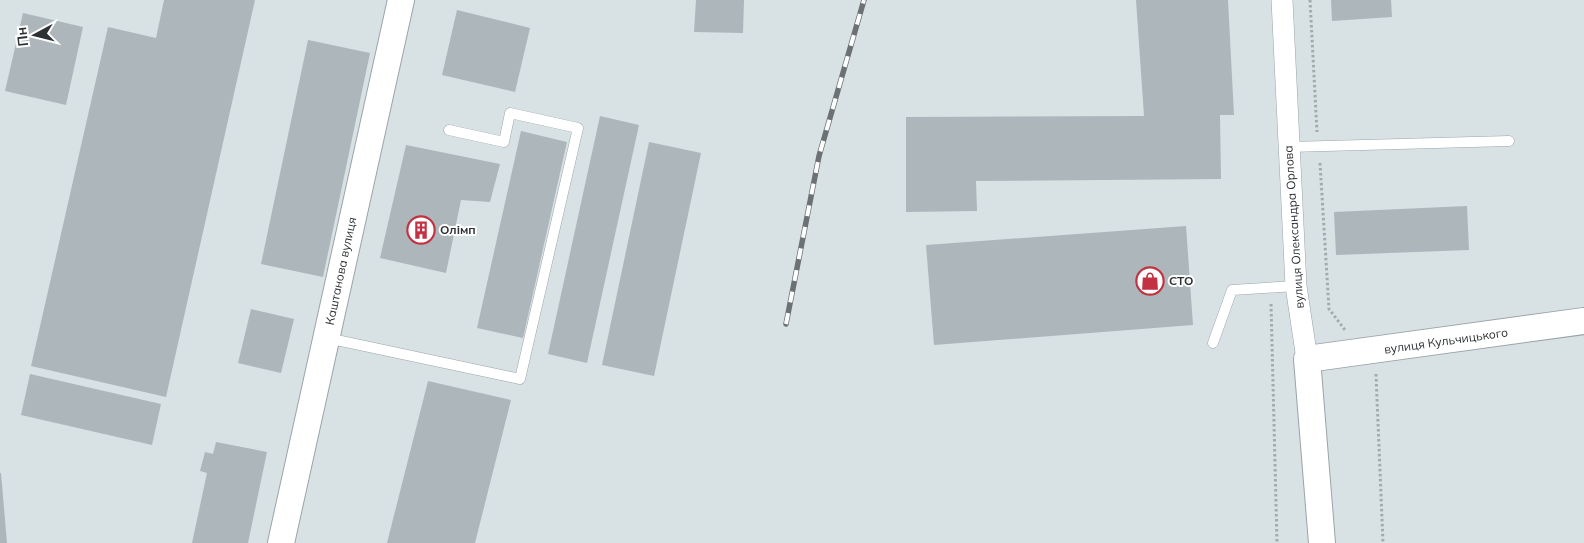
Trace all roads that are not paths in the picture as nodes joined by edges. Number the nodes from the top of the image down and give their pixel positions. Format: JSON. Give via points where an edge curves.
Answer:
{"nodes":[{"id":1,"x":401,"y":0,"type":"edge"},
{"id":2,"x":1282,"y":0,"type":"edge"},
{"id":3,"x":449,"y":130,"type":"dead end"},
{"id":4,"x":1509,"y":141,"type":"dead end"},
{"id":5,"x":1289,"y":147,"type":"junction"},
{"id":6,"x":1296,"y":286,"type":"junction"},
{"id":7,"x":1584,"y":321,"type":"edge"},
{"id":8,"x":326,"y":337,"type":"junction"},
{"id":9,"x":1213,"y":343,"type":"dead end"},
{"id":10,"x":1307,"y":358,"type":"junction"},
{"id":11,"x":280,"y":543,"type":"edge"},
{"id":12,"x":1322,"y":543,"type":"edge"}],
"edges":[{"from":1,"to":8,"type":"street","name":"Каштанова вулиця"},
{"from":2,"to":5,"type":"street","name":"вулиця Олександра Орлова"},
{"from":3,"to":8,"type":"lane","via":[[504,142],[510,114],[578,128],[520,379]]},
{"from":4,"to":5,"type":"lane"},
{"from":5,"to":6,"type":"street","name":"вулиця Олександра Орлова"},
{"from":6,"to":9,"type":"lane","via":[[1232,290]]},
{"from":6,"to":10,"type":"street","name":"вулиця Олександра Орлова"},
{"from":7,"to":10,"type":"street","name":"вулиця Кульчицького"},
{"from":8,"to":11,"type":"street","name":"Каштанова вулиця"},
{"from":10,"to":12,"type":"street","name":"вулиця Олександра Орлова"}]}
